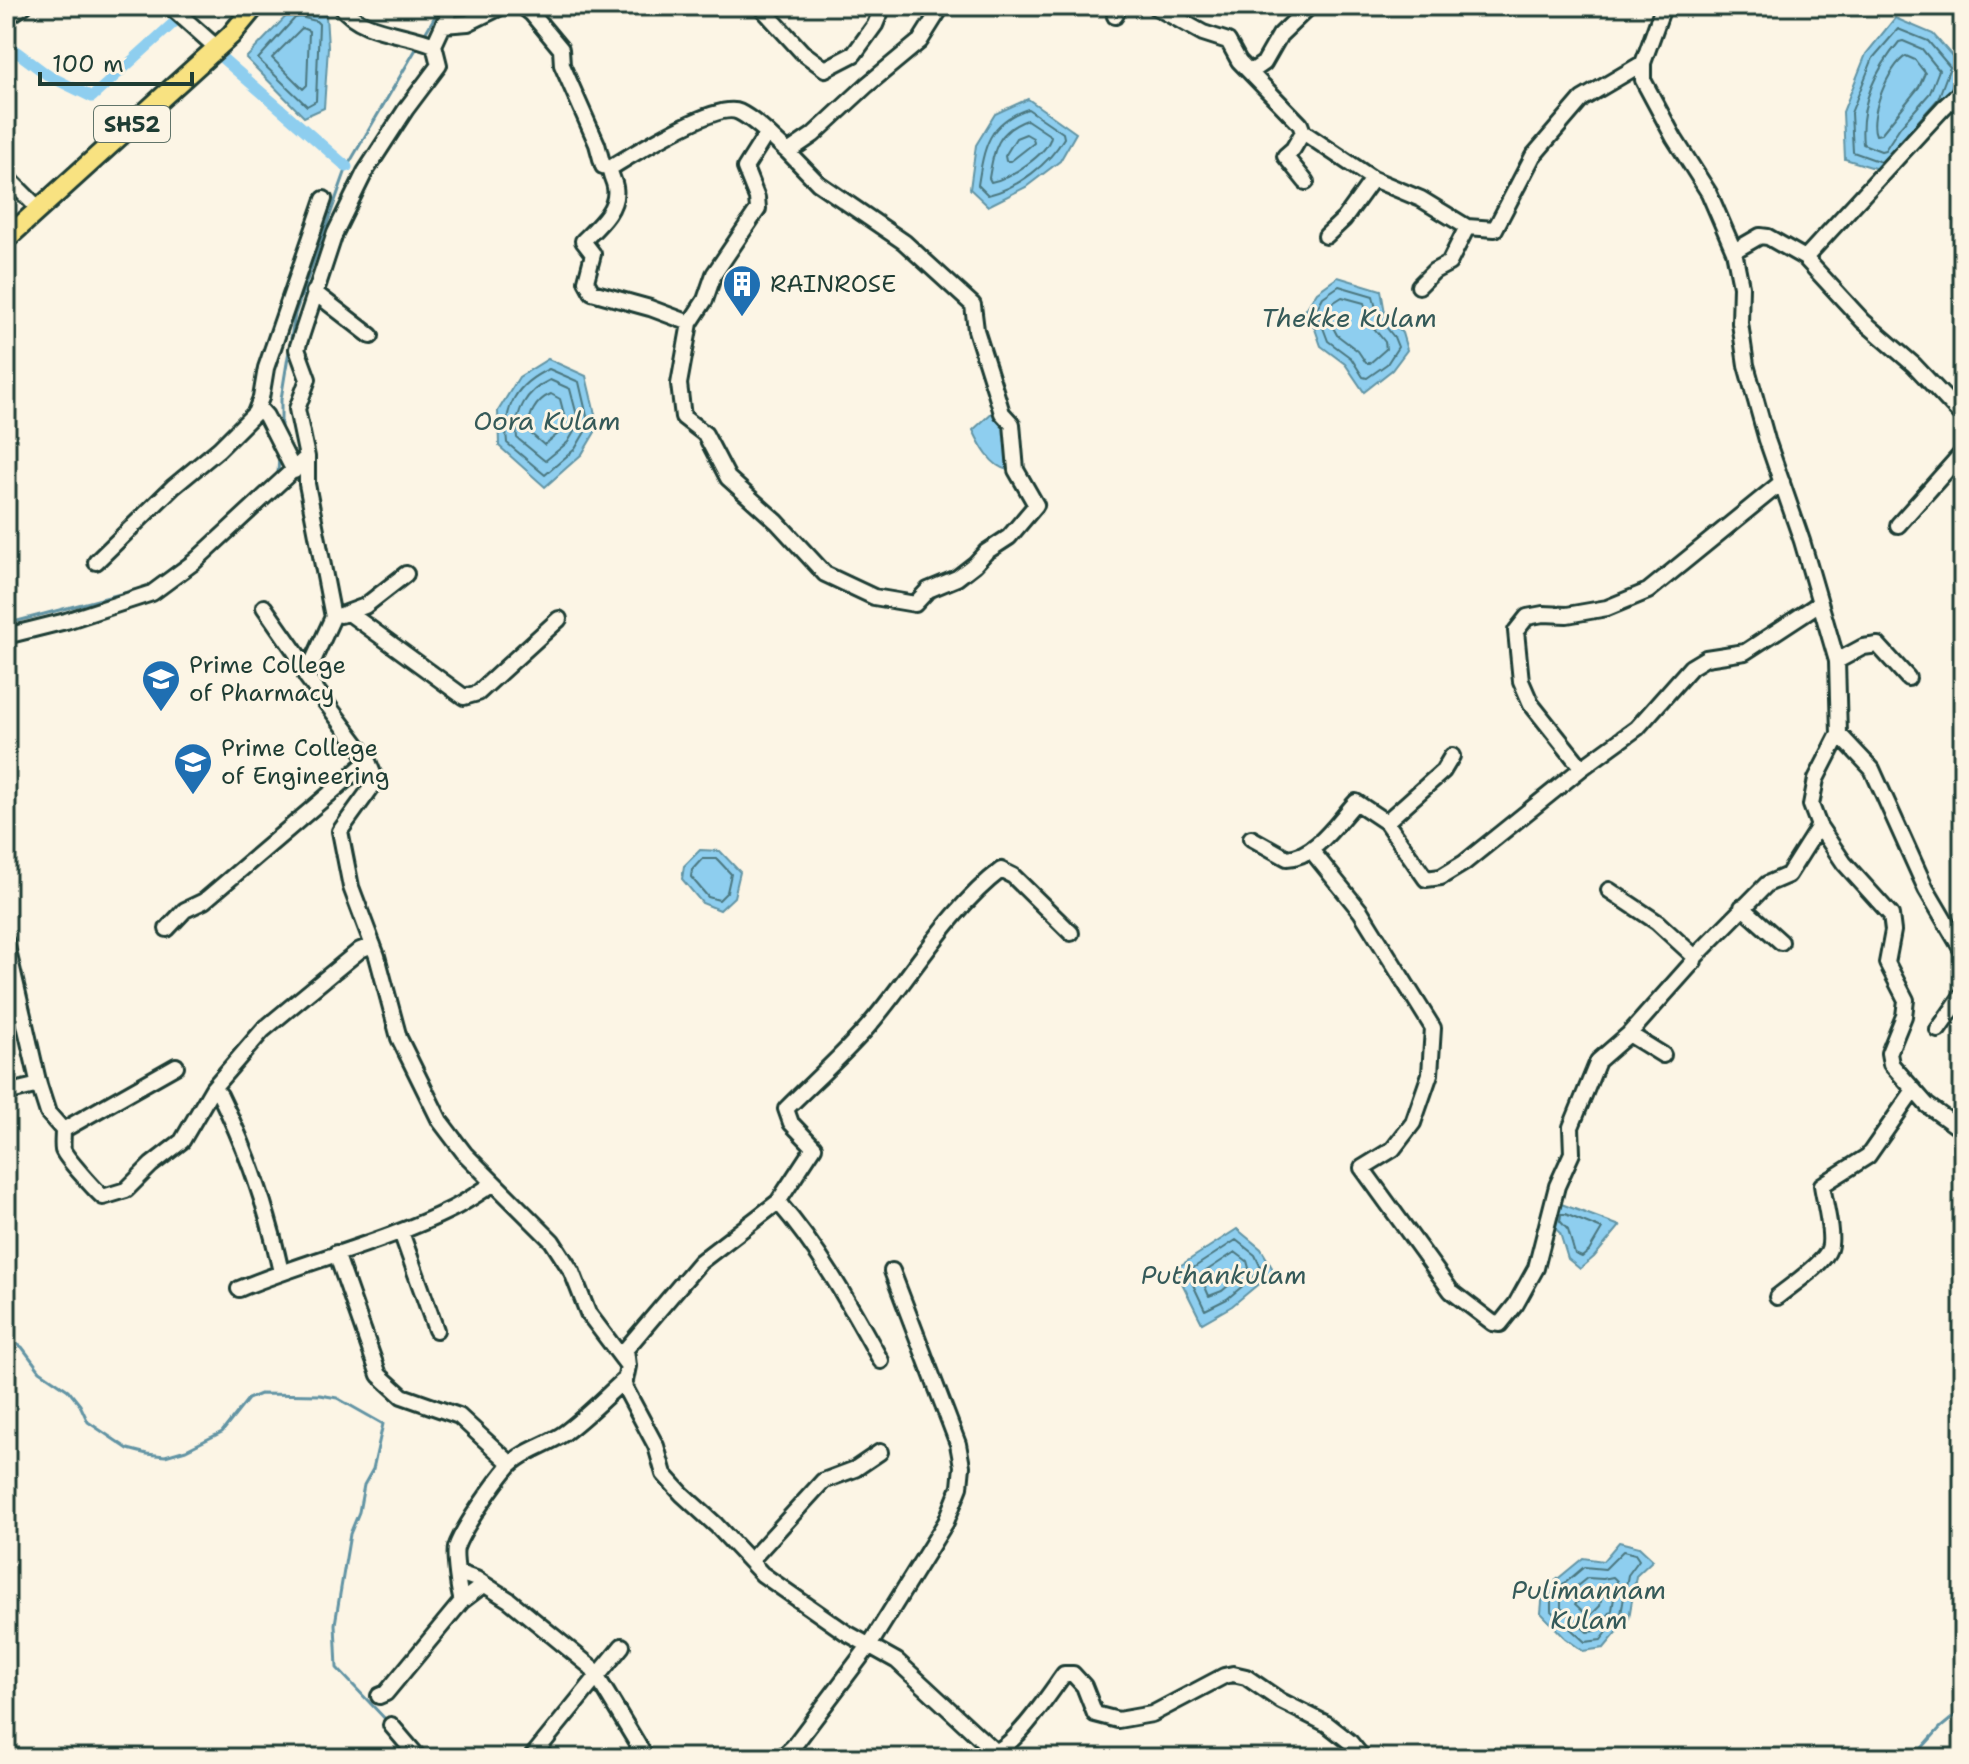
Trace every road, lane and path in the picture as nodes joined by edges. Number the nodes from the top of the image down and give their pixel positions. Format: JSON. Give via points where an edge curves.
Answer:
{"nodes":[{"id":1,"x":24,"y":6,"type":"edge"},
{"id":2,"x":170,"y":6,"type":"edge"},
{"id":3,"x":255,"y":6,"type":"edge"},
{"id":4,"x":341,"y":6,"type":"edge"},
{"id":5,"x":452,"y":6,"type":"edge"},
{"id":6,"x":503,"y":6,"type":"edge"},
{"id":7,"x":522,"y":6,"type":"edge"},
{"id":8,"x":760,"y":6,"type":"edge"},
{"id":9,"x":883,"y":6,"type":"edge"},
{"id":10,"x":942,"y":6,"type":"edge"},
{"id":11,"x":1154,"y":6,"type":"edge"},
{"id":12,"x":1310,"y":6,"type":"edge"},
{"id":13,"x":1663,"y":7,"type":"edge"},
{"id":14,"x":6,"y":18,"type":"edge"},
{"id":15,"x":443,"y":25,"type":"junction"},
{"id":16,"x":434,"y":45,"type":"junction"},
{"id":17,"x":217,"y":48,"type":"junction"},
{"id":18,"x":1643,"y":63,"type":"junction"},
{"id":19,"x":1251,"y":72,"type":"junction"},
{"id":20,"x":1963,"y":90,"type":"edge"},
{"id":21,"x":1303,"y":132,"type":"junction"},
{"id":22,"x":767,"y":133,"type":"junction"},
{"id":23,"x":788,"y":152,"type":"junction"},
{"id":24,"x":610,"y":168,"type":"junction"},
{"id":25,"x":6,"y":176,"type":"edge"},
{"id":26,"x":1373,"y":179,"type":"junction"},
{"id":27,"x":1306,"y":182,"type":"dead end"},
{"id":28,"x":39,"y":209,"type":"junction"},
{"id":29,"x":1467,"y":227,"type":"junction"},
{"id":30,"x":335,"y":233,"type":"junction"},
{"id":31,"x":1326,"y":236,"type":"dead end"},
{"id":32,"x":6,"y":239,"type":"edge"},
{"id":33,"x":1734,"y":251,"type":"junction"},
{"id":34,"x":1805,"y":258,"type":"junction"},
{"id":35,"x":1419,"y":286,"type":"dead end"},
{"id":36,"x":314,"y":292,"type":"junction"},
{"id":37,"x":690,"y":323,"type":"junction"},
{"id":38,"x":371,"y":336,"type":"dead end"},
{"id":39,"x":258,"y":407,"type":"junction"},
{"id":40,"x":1963,"y":417,"type":"edge"},
{"id":41,"x":1963,"y":452,"type":"edge"},
{"id":42,"x":307,"y":457,"type":"junction"},
{"id":43,"x":294,"y":471,"type":"junction"},
{"id":44,"x":1782,"y":482,"type":"junction"},
{"id":45,"x":1898,"y":525,"type":"dead end"},
{"id":46,"x":96,"y":562,"type":"dead end"},
{"id":47,"x":406,"y":574,"type":"dead end"},
{"id":48,"x":1820,"y":603,"type":"junction"},
{"id":49,"x":264,"y":607,"type":"dead end"},
{"id":50,"x":349,"y":613,"type":"junction"},
{"id":51,"x":333,"y":617,"type":"junction"},
{"id":52,"x":559,"y":619,"type":"dead end"},
{"id":53,"x":6,"y":636,"type":"edge"},
{"id":54,"x":1837,"y":661,"type":"junction"},
{"id":55,"x":308,"y":670,"type":"junction"},
{"id":56,"x":1908,"y":678,"type":"dead end"},
{"id":57,"x":1839,"y":734,"type":"junction"},
{"id":58,"x":1452,"y":756,"type":"dead end"},
{"id":59,"x":368,"y":761,"type":"junction"},
{"id":60,"x":1582,"y":768,"type":"junction"},
{"id":61,"x":1386,"y":822,"type":"junction"},
{"id":62,"x":1819,"y":826,"type":"junction"},
{"id":63,"x":1251,"y":838,"type":"dead end"},
{"id":64,"x":1311,"y":850,"type":"junction"},
{"id":65,"x":1609,"y":890,"type":"dead end"},
{"id":66,"x":1742,"y":907,"type":"junction"},
{"id":67,"x":167,"y":929,"type":"dead end"},
{"id":68,"x":1071,"y":933,"type":"dead end"},
{"id":69,"x":6,"y":942,"type":"edge"},
{"id":70,"x":1781,"y":942,"type":"dead end"},
{"id":71,"x":373,"y":945,"type":"junction"},
{"id":72,"x":1963,"y":952,"type":"edge"},
{"id":73,"x":1694,"y":961,"type":"dead end"},
{"id":74,"x":1963,"y":994,"type":"edge"},
{"id":75,"x":1938,"y":1030,"type":"dead end"},
{"id":76,"x":1629,"y":1034,"type":"junction"},
{"id":77,"x":1663,"y":1055,"type":"dead end"},
{"id":78,"x":176,"y":1066,"type":"dead end"},
{"id":79,"x":39,"y":1085,"type":"junction"},
{"id":80,"x":213,"y":1088,"type":"junction"},
{"id":81,"x":1914,"y":1090,"type":"junction"},
{"id":82,"x":6,"y":1093,"type":"edge"},
{"id":83,"x":63,"y":1130,"type":"junction"},
{"id":84,"x":1963,"y":1131,"type":"edge"},
{"id":85,"x":494,"y":1183,"type":"junction"},
{"id":86,"x":778,"y":1202,"type":"junction"},
{"id":87,"x":401,"y":1232,"type":"junction"},
{"id":88,"x":336,"y":1253,"type":"junction"},
{"id":89,"x":892,"y":1271,"type":"dead end"},
{"id":90,"x":281,"y":1272,"type":"junction"},
{"id":91,"x":239,"y":1289,"type":"dead end"},
{"id":92,"x":1777,"y":1297,"type":"dead end"},
{"id":93,"x":436,"y":1330,"type":"dead end"},
{"id":94,"x":881,"y":1361,"type":"dead end"},
{"id":95,"x":628,"y":1366,"type":"junction"},
{"id":96,"x":624,"y":1386,"type":"junction"},
{"id":97,"x":880,"y":1452,"type":"dead end"},
{"id":98,"x":511,"y":1464,"type":"junction"},
{"id":99,"x":750,"y":1561,"type":"junction"},
{"id":100,"x":459,"y":1573,"type":"junction"},
{"id":101,"x":483,"y":1585,"type":"junction"},
{"id":102,"x":462,"y":1601,"type":"junction"},
{"id":103,"x":622,"y":1646,"type":"dead end"},
{"id":104,"x":869,"y":1646,"type":"junction"},
{"id":105,"x":597,"y":1679,"type":"junction"},
{"id":106,"x":379,"y":1696,"type":"dead end"},
{"id":107,"x":391,"y":1725,"type":"dead end"},
{"id":108,"x":992,"y":1756,"type":"edge"},
{"id":109,"x":419,"y":1758,"type":"edge"},
{"id":110,"x":531,"y":1758,"type":"edge"},
{"id":111,"x":646,"y":1758,"type":"edge"},
{"id":112,"x":781,"y":1758,"type":"edge"},
{"id":113,"x":1363,"y":1758,"type":"edge"}],
"edges":[{"from":1,"to":14,"type":"street"},
{"from":2,"to":17,"type":"street"},
{"from":3,"to":17,"type":"main road","number":"SH52"},
{"from":4,"to":16,"type":"street","via":[[374,29]]},
{"from":5,"to":15,"type":"street"},
{"from":6,"to":15,"type":"street","via":[[468,23]]},
{"from":7,"to":24,"type":"street","via":[[561,49],[562,65],[603,166]]},
{"from":8,"to":9,"type":"street","via":[[825,69],[854,54]]},
{"from":10,"to":23,"type":"street","via":[[920,41]]},
{"from":11,"to":19,"type":"street","via":[[1228,41]]},
{"from":12,"to":19,"type":"street"},
{"from":13,"to":18,"type":"street"},
{"from":15,"to":16,"type":"street"},
{"from":16,"to":30,"type":"street","via":[[439,65],[365,172]]},
{"from":17,"to":28,"type":"main road","number":"SH52"},
{"from":18,"to":29,"type":"street","via":[[1582,99],[1533,156],[1495,229]]},
{"from":18,"to":33,"type":"street","via":[[1643,80],[1709,193]]},
{"from":19,"to":21,"type":"street"},
{"from":20,"to":34,"type":"street"},
{"from":21,"to":26,"type":"street"},
{"from":21,"to":27,"type":"street","via":[[1285,156]]},
{"from":22,"to":23,"type":"street"},
{"from":22,"to":24,"type":"street","via":[[726,109],[664,136]]},
{"from":22,"to":37,"type":"street","via":[[745,168],[758,209],[714,274]]},
{"from":23,"to":37,"type":"street","via":[[818,183],[904,242],[973,305],[1002,413],[1012,424],[1016,470],[1036,505],[1009,537],[915,604],[874,597],[825,574],[737,488],[705,434],[683,417],[679,384]]},
{"from":24,"to":37,"type":"street","via":[[613,202],[607,217],[583,241],[593,254],[588,286],[592,292]]},
{"from":25,"to":28,"type":"street"},
{"from":26,"to":29,"type":"street","via":[[1421,199]]},
{"from":26,"to":31,"type":"street"},
{"from":28,"to":32,"type":"main road","number":"SH52"},
{"from":29,"to":35,"type":"street","via":[[1449,263]]},
{"from":30,"to":36,"type":"street"},
{"from":30,"to":39,"type":"street","via":[[324,199],[266,368]]},
{"from":33,"to":34,"type":"street","via":[[1760,236]]},
{"from":33,"to":44,"type":"street","via":[[1746,365]]},
{"from":34,"to":40,"type":"street"},
{"from":36,"to":38,"type":"street"},
{"from":36,"to":42,"type":"street","via":[[297,349],[308,379],[297,409]]},
{"from":39,"to":43,"type":"street"},
{"from":39,"to":46,"type":"street"},
{"from":41,"to":45,"type":"street"},
{"from":42,"to":43,"type":"street"},
{"from":42,"to":51,"type":"street","via":[[307,484]]},
{"from":43,"to":53,"type":"street","via":[[152,593]]},
{"from":44,"to":48,"type":"street"},
{"from":44,"to":60,"type":"street","via":[[1648,591],[1607,608],[1527,617],[1516,631],[1521,681],[1531,704]]},
{"from":47,"to":50,"type":"street"},
{"from":48,"to":54,"type":"street"},
{"from":48,"to":60,"type":"street","via":[[1745,652],[1706,658],[1691,667],[1637,728]]},
{"from":49,"to":55,"type":"street"},
{"from":50,"to":51,"type":"street"},
{"from":50,"to":52,"type":"street","via":[[464,697],[478,693]]},
{"from":51,"to":55,"type":"street"},
{"from":54,"to":56,"type":"street","via":[[1878,645]]},
{"from":54,"to":57,"type":"street"},
{"from":55,"to":59,"type":"street","via":[[306,676]]},
{"from":57,"to":62,"type":"street","via":[[1816,779],[1811,805]]},
{"from":57,"to":72,"type":"street","via":[[1872,769],[1926,889]]},
{"from":58,"to":61,"type":"street","via":[[1443,771]]},
{"from":59,"to":67,"type":"street"},
{"from":59,"to":71,"type":"street","via":[[376,781],[340,831],[351,887]]},
{"from":60,"to":61,"type":"street","via":[[1441,877],[1426,879]]},
{"from":61,"to":64,"type":"street","via":[[1356,802]]},
{"from":62,"to":66,"type":"street","via":[[1788,875],[1767,884]]},
{"from":62,"to":81,"type":"street","via":[[1891,915],[1887,963],[1906,1000],[1889,1053],[1891,1064]]},
{"from":63,"to":64,"type":"street","via":[[1287,858]]},
{"from":64,"to":76,"type":"street","via":[[1361,912],[1433,1028],[1430,1074],[1413,1123],[1393,1149],[1362,1168],[1451,1291],[1493,1323],[1500,1324],[1508,1314],[1536,1268],[1557,1186],[1572,1153],[1571,1127],[1598,1061]]},
{"from":65,"to":66,"type":"street","via":[[1657,922],[1695,957]]},
{"from":66,"to":70,"type":"street"},
{"from":68,"to":86,"type":"street","via":[[1013,876],[1001,870],[986,881],[865,1030],[786,1109],[791,1123],[814,1147]]},
{"from":69,"to":79,"type":"street"},
{"from":71,"to":80,"type":"street","via":[[271,1021]]},
{"from":71,"to":85,"type":"street","via":[[399,1038],[440,1121]]},
{"from":73,"to":76,"type":"street"},
{"from":74,"to":75,"type":"street"},
{"from":76,"to":77,"type":"street"},
{"from":78,"to":83,"type":"street"},
{"from":79,"to":82,"type":"street"},
{"from":79,"to":83,"type":"street","via":[[48,1113]]},
{"from":80,"to":83,"type":"street","via":[[182,1141],[126,1190],[103,1197],[63,1150]]},
{"from":80,"to":90,"type":"street","via":[[246,1148]]},
{"from":81,"to":84,"type":"street"},
{"from":81,"to":92,"type":"street","via":[[1868,1156],[1822,1185],[1829,1249]]},
{"from":85,"to":87,"type":"street"},
{"from":85,"to":95,"type":"street","via":[[552,1241],[572,1272],[588,1313]]},
{"from":86,"to":94,"type":"street","via":[[806,1234]]},
{"from":86,"to":95,"type":"street","via":[[700,1262],[626,1349]]},
{"from":87,"to":88,"type":"street"},
{"from":87,"to":93,"type":"street"},
{"from":88,"to":90,"type":"street"},
{"from":88,"to":98,"type":"street","via":[[379,1375],[402,1396],[459,1416]]},
{"from":89,"to":104,"type":"street","via":[[962,1466],[946,1522]]},
{"from":90,"to":91,"type":"street"},
{"from":95,"to":96,"type":"street"},
{"from":96,"to":98,"type":"street","via":[[623,1381],[563,1434]]},
{"from":96,"to":99,"type":"street","via":[[656,1446],[664,1474]]},
{"from":97,"to":99,"type":"street","via":[[823,1481]]},
{"from":98,"to":100,"type":"street","via":[[462,1534],[455,1550]]},
{"from":99,"to":104,"type":"street"},
{"from":100,"to":101,"type":"street"},
{"from":100,"to":102,"type":"street"},
{"from":101,"to":102,"type":"street"},
{"from":101,"to":105,"type":"street","via":[[591,1667]]},
{"from":102,"to":106,"type":"street"},
{"from":103,"to":105,"type":"street"},
{"from":104,"to":108,"type":"street","via":[[917,1677]]},
{"from":104,"to":112,"type":"street"},
{"from":105,"to":110,"type":"street"},
{"from":105,"to":111,"type":"street"},
{"from":107,"to":109,"type":"street"},
{"from":108,"to":113,"type":"street","via":[[1031,1720],[1064,1674],[1081,1681],[1095,1714],[1118,1720],[1152,1714],[1233,1674],[1327,1724]]}]}
